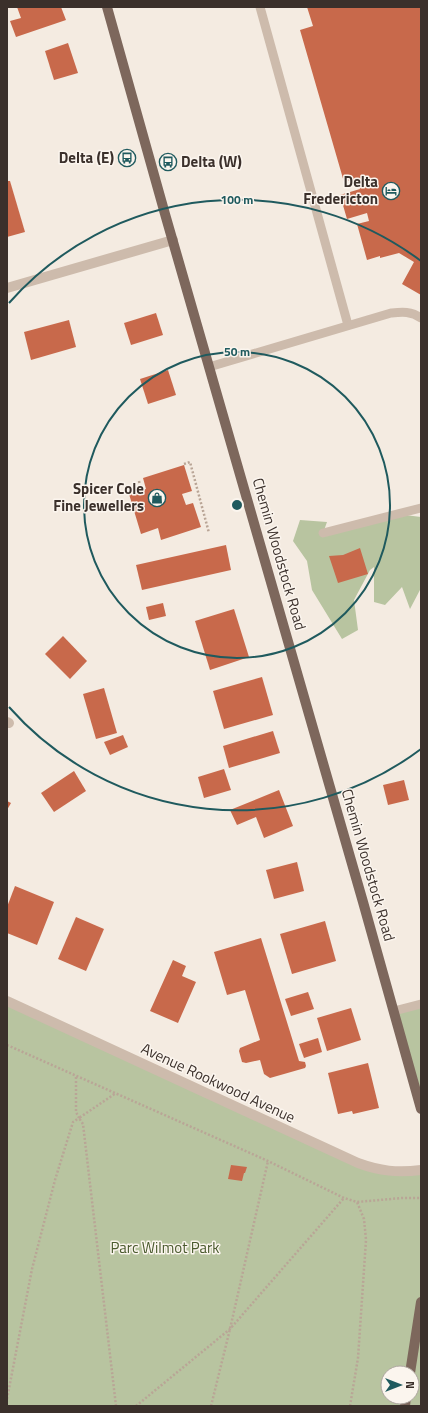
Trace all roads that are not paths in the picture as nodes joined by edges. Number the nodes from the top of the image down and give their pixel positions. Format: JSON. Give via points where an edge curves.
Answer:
{"nodes":[{"id":1,"x":107,"y":7,"type":"edge"},
{"id":2,"x":260,"y":7,"type":"edge"},
{"id":3,"x":173,"y":240,"type":"junction"},
{"id":4,"x":7,"y":288,"type":"edge"},
{"id":5,"x":421,"y":318,"type":"edge"},
{"id":6,"x":348,"y":325,"type":"junction"},
{"id":7,"x":209,"y":366,"type":"junction"},
{"id":8,"x":421,"y":508,"type":"edge"},
{"id":9,"x":323,"y":533,"type":"dead end"},
{"id":10,"x":7,"y":1001,"type":"edge"},
{"id":11,"x":421,"y":1004,"type":"edge"},
{"id":12,"x":394,"y":1011,"type":"junction"},
{"id":13,"x":421,"y":1109,"type":"edge"},
{"id":14,"x":421,"y":1170,"type":"edge"},
{"id":15,"x":421,"y":1302,"type":"edge"},
{"id":16,"x":411,"y":1365,"type":"edge"}],
"edges":[{"from":1,"to":3,"type":"main road","name":"Chemin Woodstock Road"},
{"from":2,"to":6,"type":"lane"},
{"from":3,"to":4,"type":"street"},
{"from":3,"to":7,"type":"main road","name":"Chemin Woodstock Road"},
{"from":5,"to":6,"type":"lane","via":[[403,311]]},
{"from":6,"to":7,"type":"lane"},
{"from":7,"to":12,"type":"main road","name":"Chemin Woodstock Road"},
{"from":8,"to":9,"type":"lane"},
{"from":10,"to":14,"type":"street","name":"Avenue Rookwood Avenue","via":[[358,1163],[377,1170]]},
{"from":11,"to":12,"type":"lane"},
{"from":12,"to":13,"type":"main road","name":"Chemin Woodstock Road"},
{"from":15,"to":16,"type":"main road"}]}
